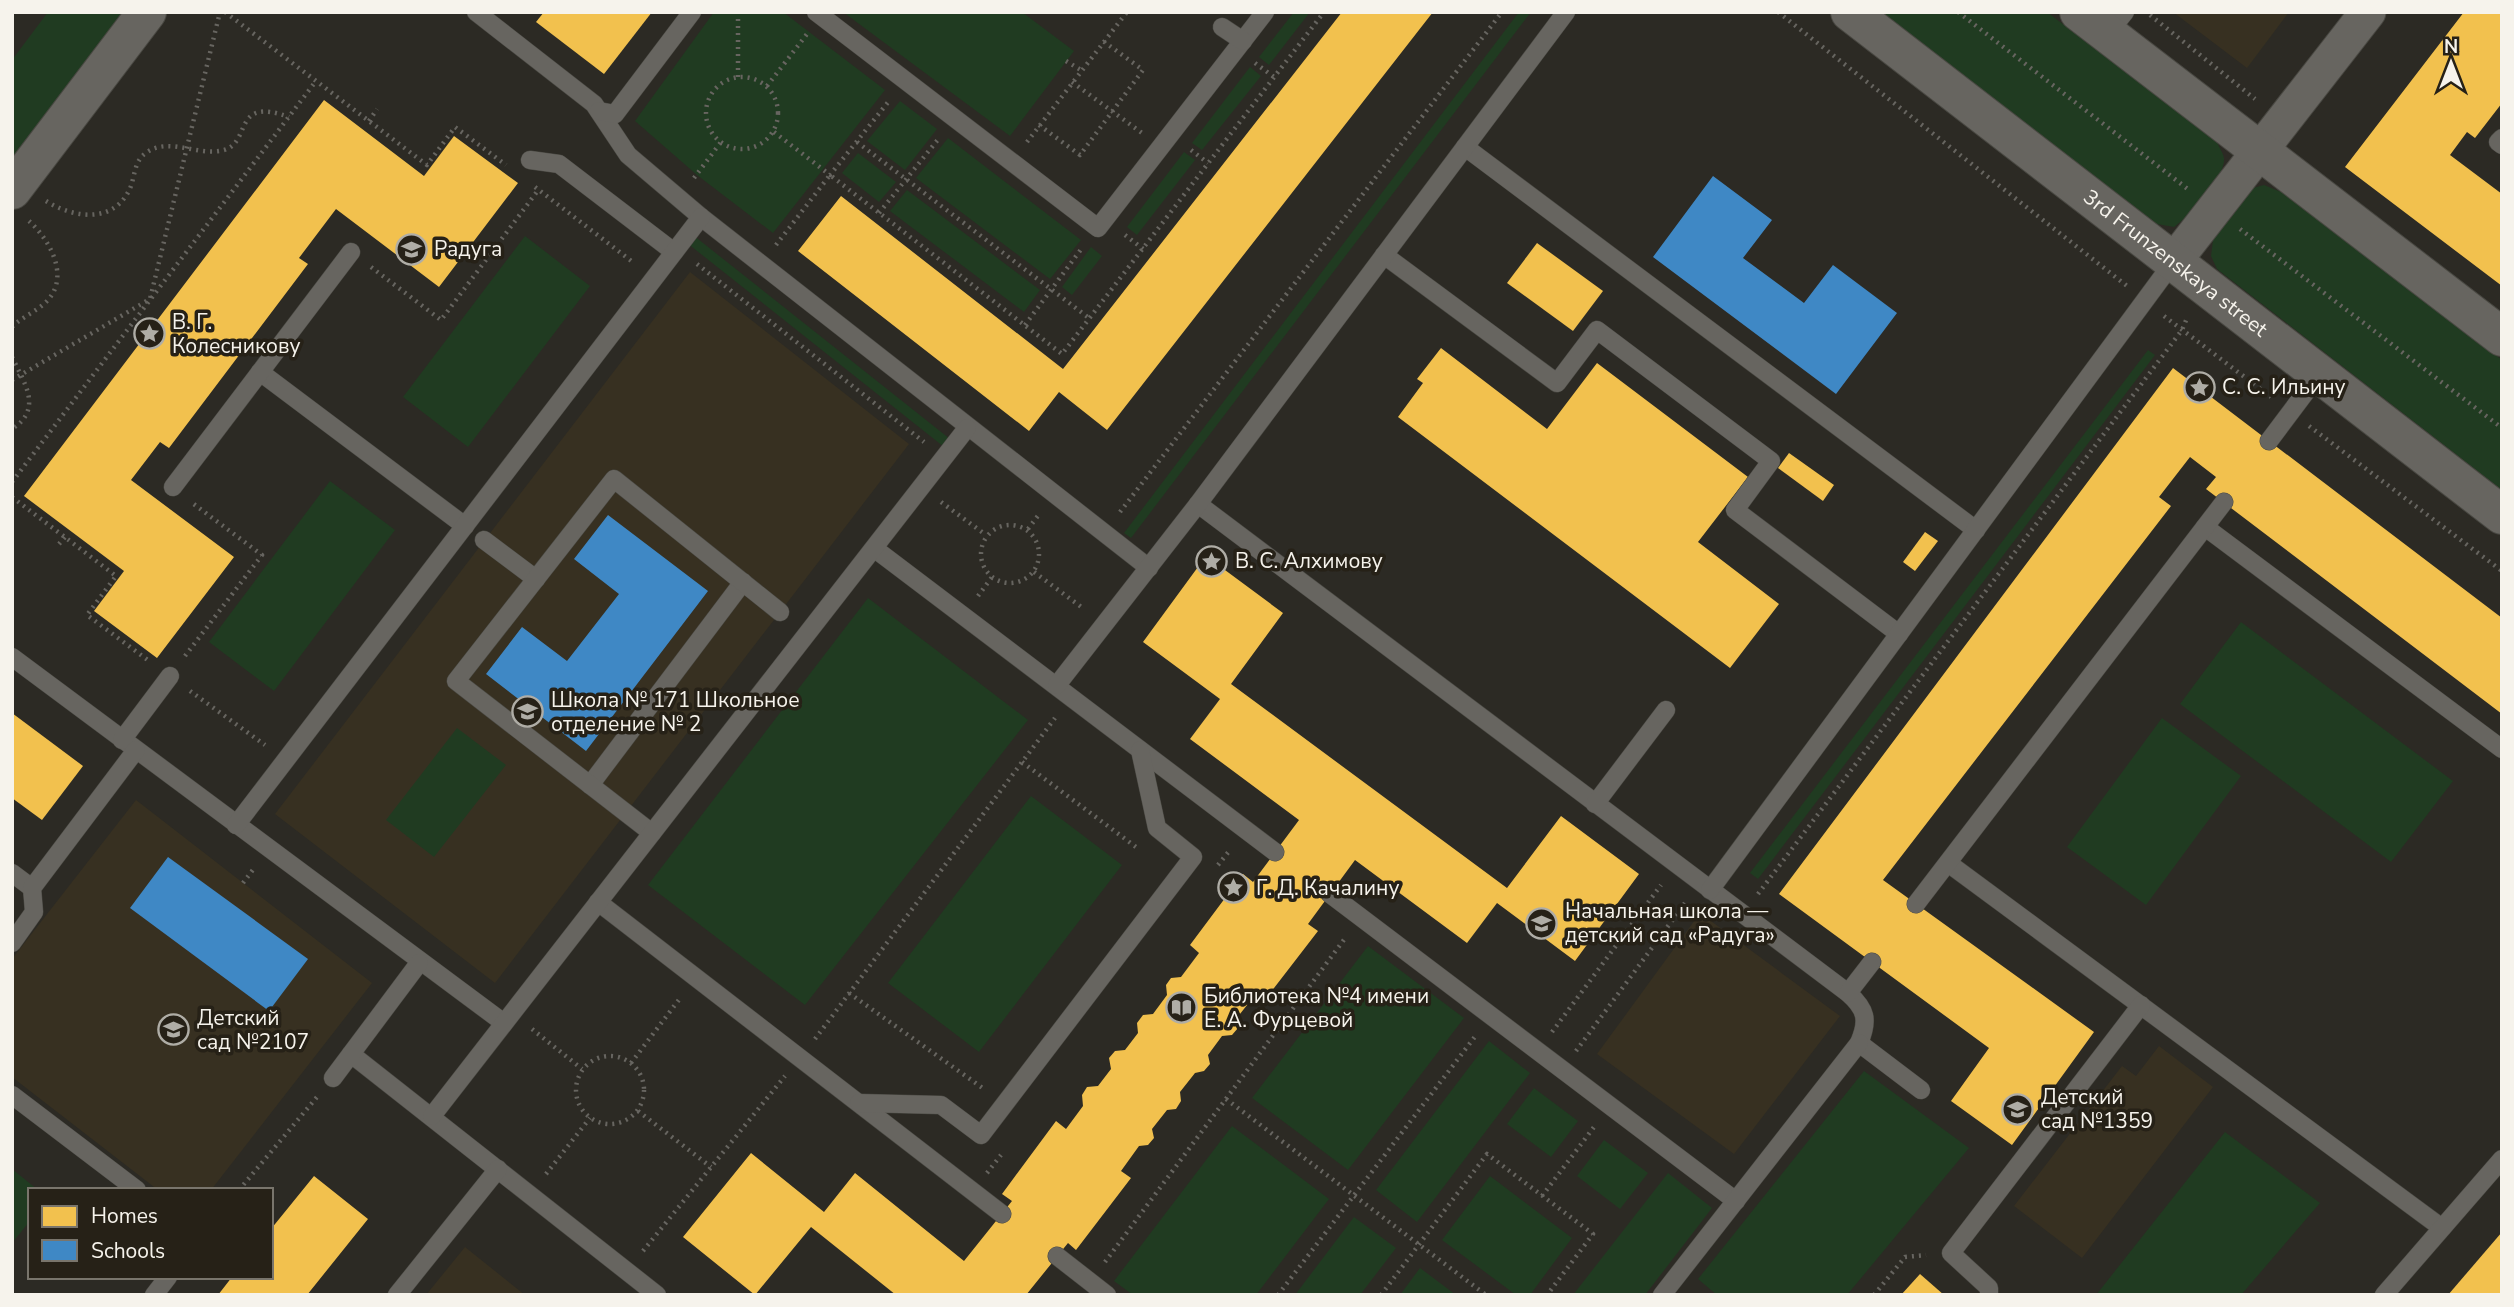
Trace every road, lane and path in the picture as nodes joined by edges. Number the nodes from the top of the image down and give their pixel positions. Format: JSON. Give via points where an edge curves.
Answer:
{"nodes":[{"id":1,"x":147,"y":12,"type":"edge"},
{"id":2,"x":220,"y":12,"type":"edge"},
{"id":3,"x":225,"y":12,"type":"edge"},
{"id":4,"x":476,"y":12,"type":"edge"},
{"id":5,"x":692,"y":12,"type":"edge"},
{"id":6,"x":738,"y":12,"type":"edge"},
{"id":7,"x":1127,"y":12,"type":"edge"},
{"id":8,"x":1265,"y":12,"type":"edge"},
{"id":9,"x":1502,"y":12,"type":"edge"},
{"id":10,"x":1566,"y":12,"type":"edge"},
{"id":11,"x":1778,"y":12,"type":"edge"},
{"id":12,"x":1850,"y":12,"type":"edge"},
{"id":13,"x":2147,"y":12,"type":"edge"},
{"id":14,"x":2368,"y":12,"type":"edge"},
{"id":15,"x":818,"y":14,"type":"edge"},
{"id":16,"x":2104,"y":19,"type":"edge"},
{"id":17,"x":1222,"y":27,"type":"dead end"},
{"id":18,"x":1103,"y":41,"type":"junction"},
{"id":19,"x":1242,"y":41,"type":"junction"},
{"id":20,"x":1066,"y":61,"type":"dead end"},
{"id":21,"x":1081,"y":70,"type":"junction"},
{"id":22,"x":738,"y":78,"type":"junction"},
{"id":23,"x":316,"y":81,"type":"junction"},
{"id":24,"x":905,"y":81,"type":"junction"},
{"id":25,"x":1072,"y":82,"type":"junction"},
{"id":26,"x":767,"y":86,"type":"junction"},
{"id":27,"x":2261,"y":104,"type":"dead end"},
{"id":28,"x":377,"y":109,"type":"dead end"},
{"id":29,"x":599,"y":111,"type":"junction"},
{"id":30,"x":1112,"y":111,"type":"junction"},
{"id":31,"x":289,"y":117,"type":"junction"},
{"id":32,"x":954,"y":118,"type":"junction"},
{"id":33,"x":369,"y":121,"type":"junction"},
{"id":34,"x":1039,"y":125,"type":"junction"},
{"id":35,"x":774,"y":132,"type":"junction"},
{"id":36,"x":2502,"y":138,"type":"edge"},
{"id":37,"x":720,"y":142,"type":"junction"},
{"id":38,"x":857,"y":142,"type":"junction"},
{"id":39,"x":2502,"y":145,"type":"edge"},
{"id":40,"x":1161,"y":147,"type":"junction"},
{"id":41,"x":1465,"y":147,"type":"junction"},
{"id":42,"x":187,"y":150,"type":"junction"},
{"id":43,"x":2259,"y":151,"type":"junction"},
{"id":44,"x":530,"y":160,"type":"dead end"},
{"id":45,"x":1011,"y":163,"type":"junction"},
{"id":46,"x":504,"y":164,"type":"dead end"},
{"id":47,"x":559,"y":164,"type":"junction"},
{"id":48,"x":906,"y":180,"type":"junction"},
{"id":49,"x":539,"y":190,"type":"junction"},
{"id":50,"x":679,"y":198,"type":"junction"},
{"id":51,"x":29,"y":204,"type":"edge"},
{"id":52,"x":879,"y":213,"type":"dead end"},
{"id":53,"x":701,"y":217,"type":"junction"},
{"id":54,"x":1098,"y":229,"type":"junction"},
{"id":55,"x":675,"y":250,"type":"junction"},
{"id":56,"x":351,"y":252,"type":"joint"},
{"id":57,"x":1384,"y":255,"type":"junction"},
{"id":58,"x":2174,"y":261,"type":"junction"},
{"id":59,"x":654,"y":279,"type":"junction"},
{"id":60,"x":1051,"y":288,"type":"junction"},
{"id":61,"x":150,"y":299,"type":"junction"},
{"id":62,"x":2145,"y":300,"type":"junction"},
{"id":63,"x":1089,"y":318,"type":"dead end"},
{"id":64,"x":1025,"y":325,"type":"dead end"},
{"id":65,"x":12,"y":327,"type":"edge"},
{"id":66,"x":2182,"y":330,"type":"junction"},
{"id":67,"x":2502,"y":337,"type":"edge"},
{"id":68,"x":12,"y":357,"type":"edge"},
{"id":69,"x":260,"y":372,"type":"junction"},
{"id":70,"x":2320,"y":373,"type":"junction"},
{"id":71,"x":21,"y":375,"type":"junction"},
{"id":72,"x":12,"y":380,"type":"edge"},
{"id":73,"x":2291,"y":412,"type":"junction"},
{"id":74,"x":967,"y":428,"type":"junction"},
{"id":75,"x":12,"y":429,"type":"edge"},
{"id":76,"x":2269,"y":441,"type":"dead end"},
{"id":77,"x":943,"y":457,"type":"junction"},
{"id":78,"x":13,"y":477,"type":"edge"},
{"id":79,"x":921,"y":486,"type":"junction"},
{"id":80,"x":173,"y":487,"type":"joint"},
{"id":81,"x":12,"y":497,"type":"edge"},
{"id":82,"x":2224,"y":502,"type":"dead end"},
{"id":83,"x":1198,"y":504,"type":"junction"},
{"id":84,"x":2502,"y":515,"type":"edge"},
{"id":85,"x":465,"y":526,"type":"junction"},
{"id":86,"x":2205,"y":527,"type":"junction"},
{"id":87,"x":1976,"y":530,"type":"junction"},
{"id":88,"x":1104,"y":533,"type":"junction"},
{"id":89,"x":986,"y":536,"type":"junction"},
{"id":90,"x":65,"y":537,"type":"junction"},
{"id":91,"x":484,"y":540,"type":"dead end"},
{"id":92,"x":59,"y":544,"type":"dead end"},
{"id":93,"x":874,"y":549,"type":"junction"},
{"id":94,"x":1149,"y":568,"type":"junction"},
{"id":95,"x":2502,"y":571,"type":"edge"},
{"id":96,"x":1034,"y":572,"type":"junction"},
{"id":97,"x":536,"y":579,"type":"junction"},
{"id":98,"x":743,"y":582,"type":"junction"},
{"id":99,"x":780,"y":611,"type":"dead end"},
{"id":100,"x":1104,"y":624,"type":"junction"},
{"id":101,"x":1899,"y":634,"type":"junction"},
{"id":102,"x":12,"y":657,"type":"edge"},
{"id":103,"x":170,"y":676,"type":"junction"},
{"id":104,"x":1063,"y":691,"type":"junction"},
{"id":105,"x":1666,"y":710,"type":"dead end"},
{"id":106,"x":129,"y":745,"type":"junction"},
{"id":107,"x":2502,"y":749,"type":"edge"},
{"id":108,"x":1140,"y":750,"type":"junction"},
{"id":109,"x":286,"y":760,"type":"junction"},
{"id":110,"x":1022,"y":762,"type":"junction"},
{"id":111,"x":590,"y":785,"type":"junction"},
{"id":112,"x":1595,"y":804,"type":"junction"},
{"id":113,"x":236,"y":825,"type":"junction"},
{"id":114,"x":652,"y":833,"type":"junction"},
{"id":115,"x":1275,"y":852,"type":"dead end"},
{"id":116,"x":1145,"y":853,"type":"dead end"},
{"id":117,"x":1948,"y":863,"type":"junction"},
{"id":118,"x":1676,"y":864,"type":"junction"},
{"id":119,"x":12,"y":873,"type":"edge"},
{"id":120,"x":1705,"y":886,"type":"junction"},
{"id":121,"x":32,"y":888,"type":"junction"},
{"id":122,"x":1330,"y":894,"type":"dead end"},
{"id":123,"x":598,"y":902,"type":"junction"},
{"id":124,"x":1916,"y":904,"type":"dead end"},
{"id":125,"x":1742,"y":915,"type":"junction"},
{"id":126,"x":1361,"y":917,"type":"junction"},
{"id":127,"x":12,"y":943,"type":"edge"},
{"id":128,"x":1872,"y":962,"type":"dead end"},
{"id":129,"x":419,"y":963,"type":"junction"},
{"id":130,"x":696,"y":977,"type":"junction"},
{"id":131,"x":849,"y":993,"type":"junction"},
{"id":132,"x":1848,"y":993,"type":"junction"},
{"id":133,"x":2141,"y":1005,"type":"junction"},
{"id":134,"x":1491,"y":1015,"type":"junction"},
{"id":135,"x":508,"y":1018,"type":"junction"},
{"id":136,"x":1859,"y":1043,"type":"junction"},
{"id":137,"x":1538,"y":1051,"type":"junction"},
{"id":138,"x":351,"y":1054,"type":"junction"},
{"id":139,"x":800,"y":1058,"type":"junction"},
{"id":140,"x":631,"y":1063,"type":"junction"},
{"id":141,"x":583,"y":1069,"type":"junction"},
{"id":142,"x":1562,"y":1069,"type":"junction"},
{"id":143,"x":333,"y":1078,"type":"joint"},
{"id":144,"x":990,"y":1080,"type":"dead end"},
{"id":145,"x":1921,"y":1090,"type":"dead end"},
{"id":146,"x":12,"y":1095,"type":"edge"},
{"id":147,"x":1226,"y":1098,"type":"junction"},
{"id":148,"x":859,"y":1103,"type":"junction"},
{"id":149,"x":1610,"y":1106,"type":"junction"},
{"id":150,"x":638,"y":1111,"type":"junction"},
{"id":151,"x":432,"y":1116,"type":"junction"},
{"id":152,"x":590,"y":1118,"type":"junction"},
{"id":153,"x":2502,"y":1159,"type":"edge"},
{"id":154,"x":711,"y":1167,"type":"junction"},
{"id":155,"x":498,"y":1169,"type":"junction"},
{"id":156,"x":134,"y":1188,"type":"edge"},
{"id":157,"x":241,"y":1188,"type":"edge"},
{"id":158,"x":530,"y":1194,"type":"junction"},
{"id":159,"x":1354,"y":1196,"type":"junction"},
{"id":160,"x":1542,"y":1196,"type":"junction"},
{"id":161,"x":1736,"y":1201,"type":"junction"},
{"id":162,"x":1002,"y":1214,"type":"dead end"},
{"id":163,"x":2442,"y":1228,"type":"junction"},
{"id":164,"x":1419,"y":1244,"type":"junction"},
{"id":165,"x":1951,"y":1253,"type":"junction"},
{"id":166,"x":1057,"y":1256,"type":"dead end"},
{"id":167,"x":627,"y":1271,"type":"junction"},
{"id":168,"x":166,"y":1279,"type":"edge"},
{"id":169,"x":1090,"y":1282,"type":"junction"},
{"id":170,"x":154,"y":1295,"type":"edge"},
{"id":171,"x":397,"y":1295,"type":"edge"},
{"id":172,"x":657,"y":1295,"type":"edge"},
{"id":173,"x":1107,"y":1295,"type":"edge"},
{"id":174,"x":1278,"y":1295,"type":"edge"},
{"id":175,"x":1381,"y":1295,"type":"edge"},
{"id":176,"x":1486,"y":1295,"type":"edge"},
{"id":177,"x":1547,"y":1295,"type":"edge"},
{"id":178,"x":1662,"y":1295,"type":"edge"},
{"id":179,"x":1874,"y":1295,"type":"edge"},
{"id":180,"x":1989,"y":1295,"type":"edge"},
{"id":181,"x":2384,"y":1295,"type":"edge"}],
"edges":[{"from":1,"to":51,"type":"street"},
{"from":2,"to":42,"type":"path"},
{"from":3,"to":23,"type":"path"},
{"from":4,"to":29,"type":"lane"},
{"from":5,"to":29,"type":"lane","via":[[615,114]]},
{"from":6,"to":22,"type":"path"},
{"from":7,"to":18,"type":"path"},
{"from":8,"to":19,"type":"lane"},
{"from":9,"to":88,"type":"path"},
{"from":10,"to":41,"type":"lane"},
{"from":11,"to":62,"type":"path"},
{"from":12,"to":58,"type":"street","name":"3rd Frunzenskaya street"},
{"from":13,"to":27,"type":"path"},
{"from":14,"to":43,"type":"street"},
{"from":15,"to":24,"type":"lane"},
{"from":15,"to":26,"type":"path"},
{"from":16,"to":43,"type":"street"},
{"from":17,"to":19,"type":"lane"},
{"from":18,"to":21,"type":"path"},
{"from":18,"to":30,"type":"path","via":[[1143,70]]},
{"from":19,"to":40,"type":"lane"},
{"from":20,"to":21,"type":"path"},
{"from":21,"to":25,"type":"path"},
{"from":22,"to":26,"type":"path"},
{"from":22,"to":37,"type":"path","via":[[716,88],[706,110],[707,122]]},
{"from":23,"to":31,"type":"path"},
{"from":23,"to":33,"type":"path"},
{"from":24,"to":32,"type":"lane"},
{"from":24,"to":38,"type":"path"},
{"from":25,"to":30,"type":"path"},
{"from":25,"to":34,"type":"path"},
{"from":26,"to":35,"type":"path","via":[[779,108]]},
{"from":28,"to":33,"type":"path"},
{"from":29,"to":50,"type":"lane","via":[[628,155]]},
{"from":30,"to":34,"type":"path","via":[[1080,155]]},
{"from":30,"to":40,"type":"path"},
{"from":31,"to":42,"type":"path","via":[[273,112],[253,114],[227,150]]},
{"from":31,"to":61,"type":"path"},
{"from":32,"to":45,"type":"lane"},
{"from":32,"to":48,"type":"path"},
{"from":33,"to":46,"type":"path","via":[[427,165],[455,127]]},
{"from":34,"to":45,"type":"path"},
{"from":35,"to":37,"type":"path","via":[[743,150]]},
{"from":35,"to":38,"type":"path","via":[[830,175]]},
{"from":36,"to":39,"type":"lane","via":[[2498,142]]},
{"from":37,"to":50,"type":"path"},
{"from":38,"to":48,"type":"path"},
{"from":40,"to":54,"type":"lane"},
{"from":41,"to":57,"type":"lane"},
{"from":41,"to":87,"type":"lane"},
{"from":42,"to":51,"type":"path","via":[[157,146],[143,154],[125,198],[99,216]]},
{"from":42,"to":61,"type":"path"},
{"from":43,"to":58,"type":"street"},
{"from":43,"to":67,"type":"street"},
{"from":44,"to":47,"type":"lane"},
{"from":45,"to":54,"type":"lane"},
{"from":47,"to":49,"type":"path"},
{"from":47,"to":55,"type":"lane"},
{"from":48,"to":52,"type":"path"},
{"from":48,"to":60,"type":"path"},
{"from":49,"to":56,"type":"path","via":[[440,320]]},
{"from":49,"to":59,"type":"path"},
{"from":50,"to":53,"type":"lane"},
{"from":51,"to":65,"type":"path","via":[[53,254],[56,286],[48,299]]},
{"from":53,"to":55,"type":"lane"},
{"from":53,"to":74,"type":"lane"},
{"from":54,"to":60,"type":"path"},
{"from":55,"to":59,"type":"lane"},
{"from":55,"to":77,"type":"path"},
{"from":56,"to":69,"type":"lane"},
{"from":57,"to":83,"type":"lane"},
{"from":57,"to":101,"type":"lane","via":[[1557,383],[1597,330],[1771,461],[1735,510]]},
{"from":58,"to":62,"type":"lane"},
{"from":58,"to":70,"type":"street","name":"3rd Frunzenskaya street"},
{"from":59,"to":85,"type":"lane"},
{"from":60,"to":63,"type":"path"},
{"from":60,"to":64,"type":"path"},
{"from":61,"to":71,"type":"path"},
{"from":61,"to":78,"type":"path"},
{"from":62,"to":66,"type":"path"},
{"from":62,"to":87,"type":"lane"},
{"from":66,"to":73,"type":"path"},
{"from":66,"to":125,"type":"path"},
{"from":68,"to":71,"type":"path"},
{"from":69,"to":80,"type":"lane"},
{"from":69,"to":85,"type":"lane"},
{"from":70,"to":73,"type":"lane"},
{"from":70,"to":84,"type":"street","name":"3rd Frunzenskaya street"},
{"from":71,"to":72,"type":"path"},
{"from":71,"to":75,"type":"path","via":[[30,408],[28,416]]},
{"from":73,"to":76,"type":"lane"},
{"from":73,"to":95,"type":"path"},
{"from":74,"to":77,"type":"lane"},
{"from":74,"to":88,"type":"lane"},
{"from":77,"to":79,"type":"lane"},
{"from":79,"to":89,"type":"path"},
{"from":79,"to":93,"type":"lane"},
{"from":80,"to":103,"type":"path","via":[[262,555]]},
{"from":81,"to":90,"type":"path"},
{"from":82,"to":86,"type":"lane"},
{"from":83,"to":94,"type":"lane"},
{"from":83,"to":112,"type":"lane"},
{"from":85,"to":109,"type":"lane"},
{"from":86,"to":107,"type":"lane"},
{"from":86,"to":117,"type":"lane"},
{"from":87,"to":101,"type":"lane"},
{"from":88,"to":94,"type":"lane"},
{"from":89,"to":96,"type":"path","via":[[980,550],[982,566],[992,577],[1007,584]]},
{"from":89,"to":96,"type":"path","via":[[998,526],[1014,524],[1028,529],[1038,542],[1040,557]]},
{"from":90,"to":92,"type":"path"},
{"from":90,"to":103,"type":"path","via":[[116,576],[87,615]]},
{"from":91,"to":97,"type":"lane"},
{"from":93,"to":104,"type":"lane"},
{"from":93,"to":114,"type":"lane"},
{"from":94,"to":100,"type":"lane"},
{"from":96,"to":100,"type":"path"},
{"from":97,"to":98,"type":"lane","via":[[614,479]]},
{"from":97,"to":111,"type":"lane","via":[[456,681]]},
{"from":98,"to":99,"type":"lane"},
{"from":98,"to":111,"type":"lane"},
{"from":100,"to":104,"type":"lane"},
{"from":101,"to":120,"type":"lane"},
{"from":102,"to":106,"type":"lane"},
{"from":103,"to":106,"type":"lane"},
{"from":103,"to":109,"type":"path"},
{"from":104,"to":108,"type":"lane"},
{"from":104,"to":110,"type":"path"},
{"from":105,"to":112,"type":"lane"},
{"from":106,"to":113,"type":"lane"},
{"from":106,"to":121,"type":"lane"},
{"from":108,"to":115,"type":"lane"},
{"from":108,"to":148,"type":"lane","via":[[1157,828],[1193,857],[981,1135],[941,1105]]},
{"from":109,"to":113,"type":"lane"},
{"from":110,"to":116,"type":"path"},
{"from":110,"to":131,"type":"path"},
{"from":111,"to":114,"type":"lane"},
{"from":112,"to":118,"type":"lane"},
{"from":113,"to":129,"type":"lane"},
{"from":114,"to":123,"type":"lane"},
{"from":117,"to":124,"type":"lane"},
{"from":117,"to":133,"type":"lane"},
{"from":118,"to":120,"type":"lane"},
{"from":118,"to":137,"type":"path"},
{"from":119,"to":121,"type":"lane"},
{"from":120,"to":125,"type":"lane"},
{"from":120,"to":142,"type":"path"},
{"from":121,"to":127,"type":"lane","via":[[34,912]]},
{"from":122,"to":126,"type":"lane"},
{"from":123,"to":130,"type":"lane"},
{"from":123,"to":135,"type":"lane"},
{"from":125,"to":132,"type":"lane"},
{"from":126,"to":134,"type":"lane"},
{"from":126,"to":147,"type":"path"},
{"from":128,"to":132,"type":"lane"},
{"from":129,"to":135,"type":"lane"},
{"from":129,"to":138,"type":"lane"},
{"from":130,"to":139,"type":"lane"},
{"from":130,"to":140,"type":"path"},
{"from":131,"to":139,"type":"path"},
{"from":131,"to":144,"type":"path","via":[[982,1091]]},
{"from":132,"to":136,"type":"lane","via":[[1863,1007],[1867,1025]]},
{"from":133,"to":163,"type":"lane"},
{"from":133,"to":165,"type":"lane"},
{"from":134,"to":137,"type":"lane"},
{"from":134,"to":159,"type":"path"},
{"from":135,"to":141,"type":"path"},
{"from":135,"to":151,"type":"lane"},
{"from":136,"to":145,"type":"lane"},
{"from":136,"to":161,"type":"lane"},
{"from":137,"to":142,"type":"lane"},
{"from":138,"to":143,"type":"lane"},
{"from":138,"to":151,"type":"lane"},
{"from":139,"to":148,"type":"lane"},
{"from":139,"to":154,"type":"path"},
{"from":140,"to":141,"type":"path","via":[[614,1056],[597,1058]]},
{"from":140,"to":150,"type":"path","via":[[642,1077],[645,1094]]},
{"from":141,"to":152,"type":"path","via":[[577,1095]]},
{"from":142,"to":149,"type":"lane"},
{"from":143,"to":157,"type":"path"},
{"from":146,"to":156,"type":"lane"},
{"from":147,"to":159,"type":"path"},
{"from":147,"to":169,"type":"path"},
{"from":148,"to":162,"type":"lane"},
{"from":149,"to":160,"type":"path"},
{"from":149,"to":161,"type":"lane"},
{"from":150,"to":152,"type":"path","via":[[624,1122],[606,1124]]},
{"from":150,"to":154,"type":"path"},
{"from":151,"to":155,"type":"lane"},
{"from":152,"to":158,"type":"path"},
{"from":153,"to":163,"type":"lane"},
{"from":154,"to":167,"type":"path"},
{"from":155,"to":158,"type":"lane"},
{"from":155,"to":171,"type":"lane"},
{"from":158,"to":167,"type":"lane"},
{"from":159,"to":164,"type":"path"},
{"from":159,"to":174,"type":"path"},
{"from":160,"to":164,"type":"path","via":[[1488,1154]]},
{"from":160,"to":177,"type":"path","via":[[1593,1234]]},
{"from":161,"to":178,"type":"lane"},
{"from":163,"to":181,"type":"lane"},
{"from":164,"to":175,"type":"path"},
{"from":164,"to":176,"type":"path"},
{"from":165,"to":179,"type":"path","via":[[1905,1257]]},
{"from":165,"to":180,"type":"lane","via":[[1989,1288]]},
{"from":166,"to":169,"type":"lane"},
{"from":167,"to":172,"type":"lane"},
{"from":168,"to":170,"type":"lane"},
{"from":169,"to":173,"type":"lane"}]}
